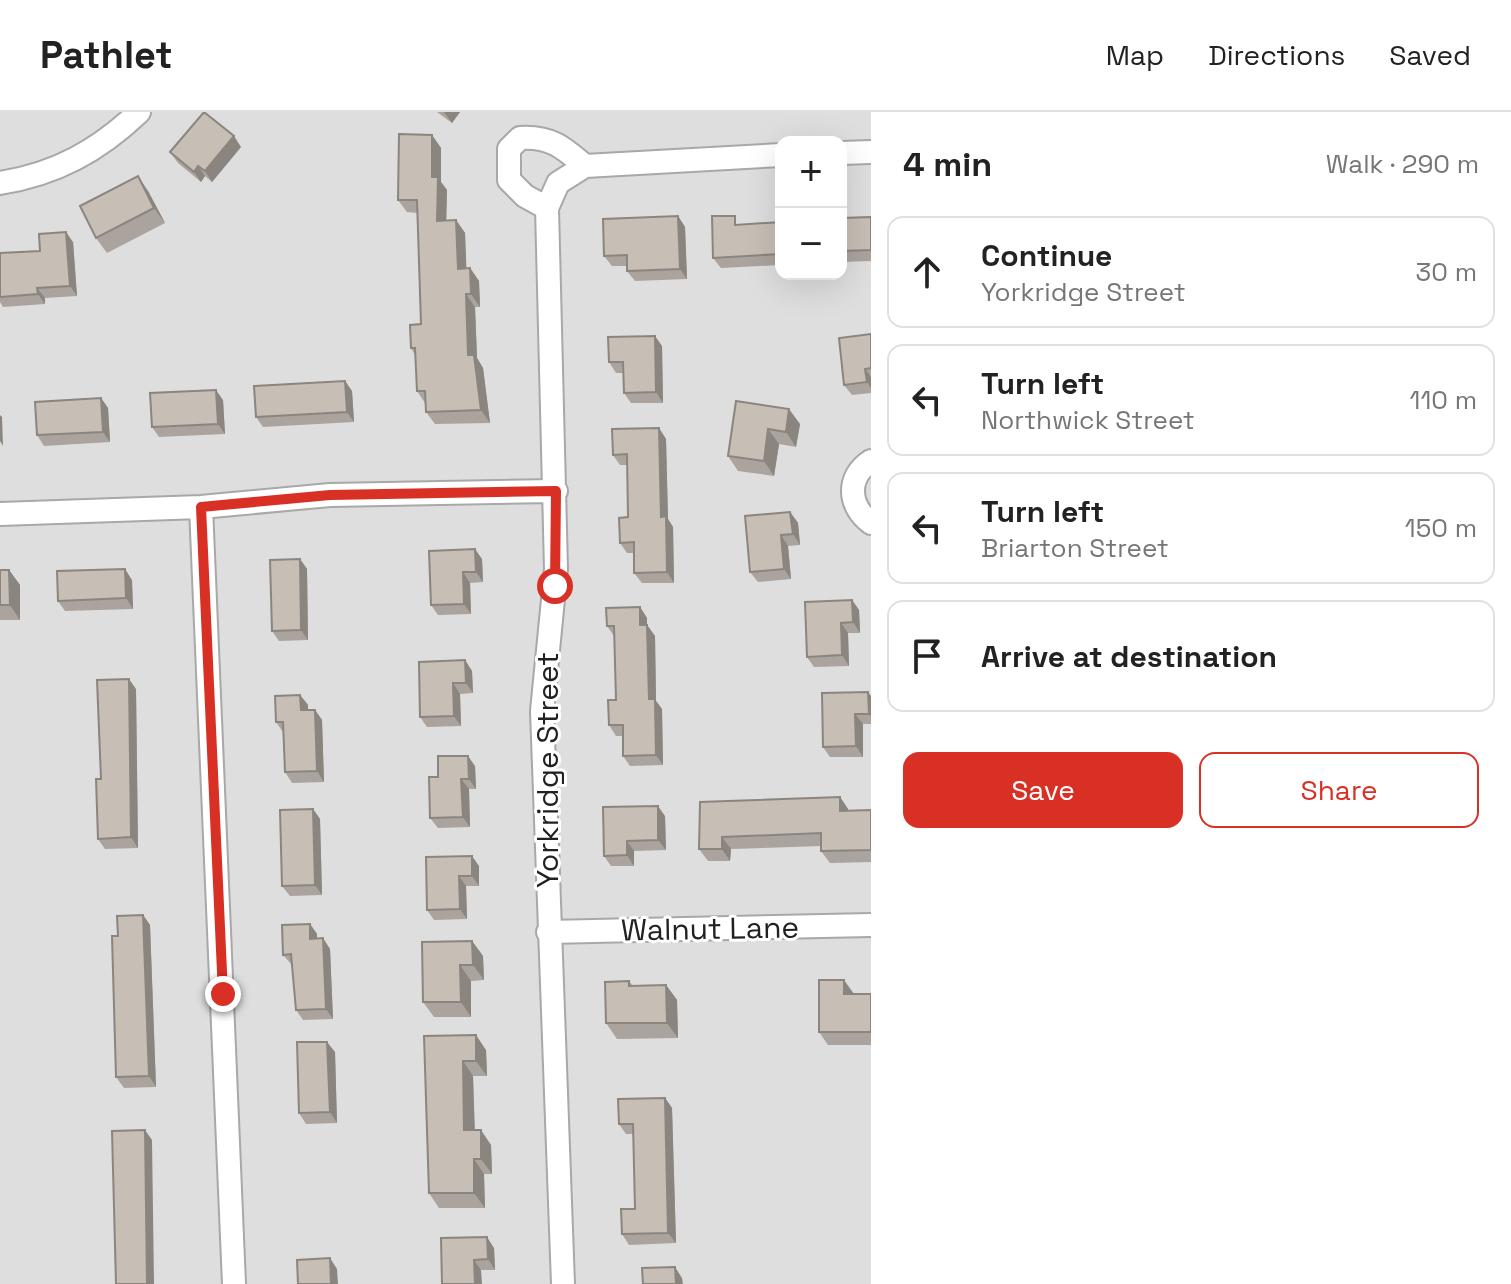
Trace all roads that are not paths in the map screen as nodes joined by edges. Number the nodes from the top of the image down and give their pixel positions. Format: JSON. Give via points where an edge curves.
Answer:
{"nodes":[{"id":1,"x":139,"y":112,"type":"edge"},
{"id":2,"x":871,"y":152,"type":"edge"},
{"id":3,"x":847,"y":153,"type":"edge"},
{"id":4,"x":775,"y":155,"type":"edge"},
{"id":5,"x":585,"y":166,"type":"junction"},
{"id":6,"x":0,"y":183,"type":"edge"},
{"id":7,"x":547,"y":208,"type":"junction"},
{"id":8,"x":871,"y":461,"type":"edge"},
{"id":9,"x":556,"y":491,"type":"junction"},
{"id":10,"x":201,"y":507,"type":"junction"},
{"id":11,"x":0,"y":514,"type":"edge"},
{"id":12,"x":871,"y":523,"type":"edge"},
{"id":13,"x":871,"y":925,"type":"edge"},
{"id":14,"x":548,"y":932,"type":"junction"},
{"id":15,"x":234,"y":1284,"type":"edge"},
{"id":16,"x":563,"y":1284,"type":"edge"}],
"edges":[{"from":1,"to":6,"type":"street","via":[[74,162]]},
{"from":2,"to":3,"type":"street"},
{"from":4,"to":5,"type":"street"},
{"from":5,"to":7,"type":"street","via":[[558,183]]},
{"from":5,"to":7,"type":"street","via":[[560,144],[542,137],[520,138],[509,149],[509,180]]},
{"from":7,"to":9,"type":"street","name":"Yorkridge Street"},
{"from":8,"to":12,"type":"street","via":[[852,486],[859,513]]},
{"from":9,"to":10,"type":"street","via":[[330,495]]},
{"from":9,"to":14,"type":"street","name":"Yorkridge Street","via":[[556,569],[542,711]]},
{"from":10,"to":11,"type":"street"},
{"from":10,"to":15,"type":"street"},
{"from":13,"to":14,"type":"street","name":"Walnut Lane"},
{"from":14,"to":16,"type":"street","name":"Yorkridge Street"}]}
